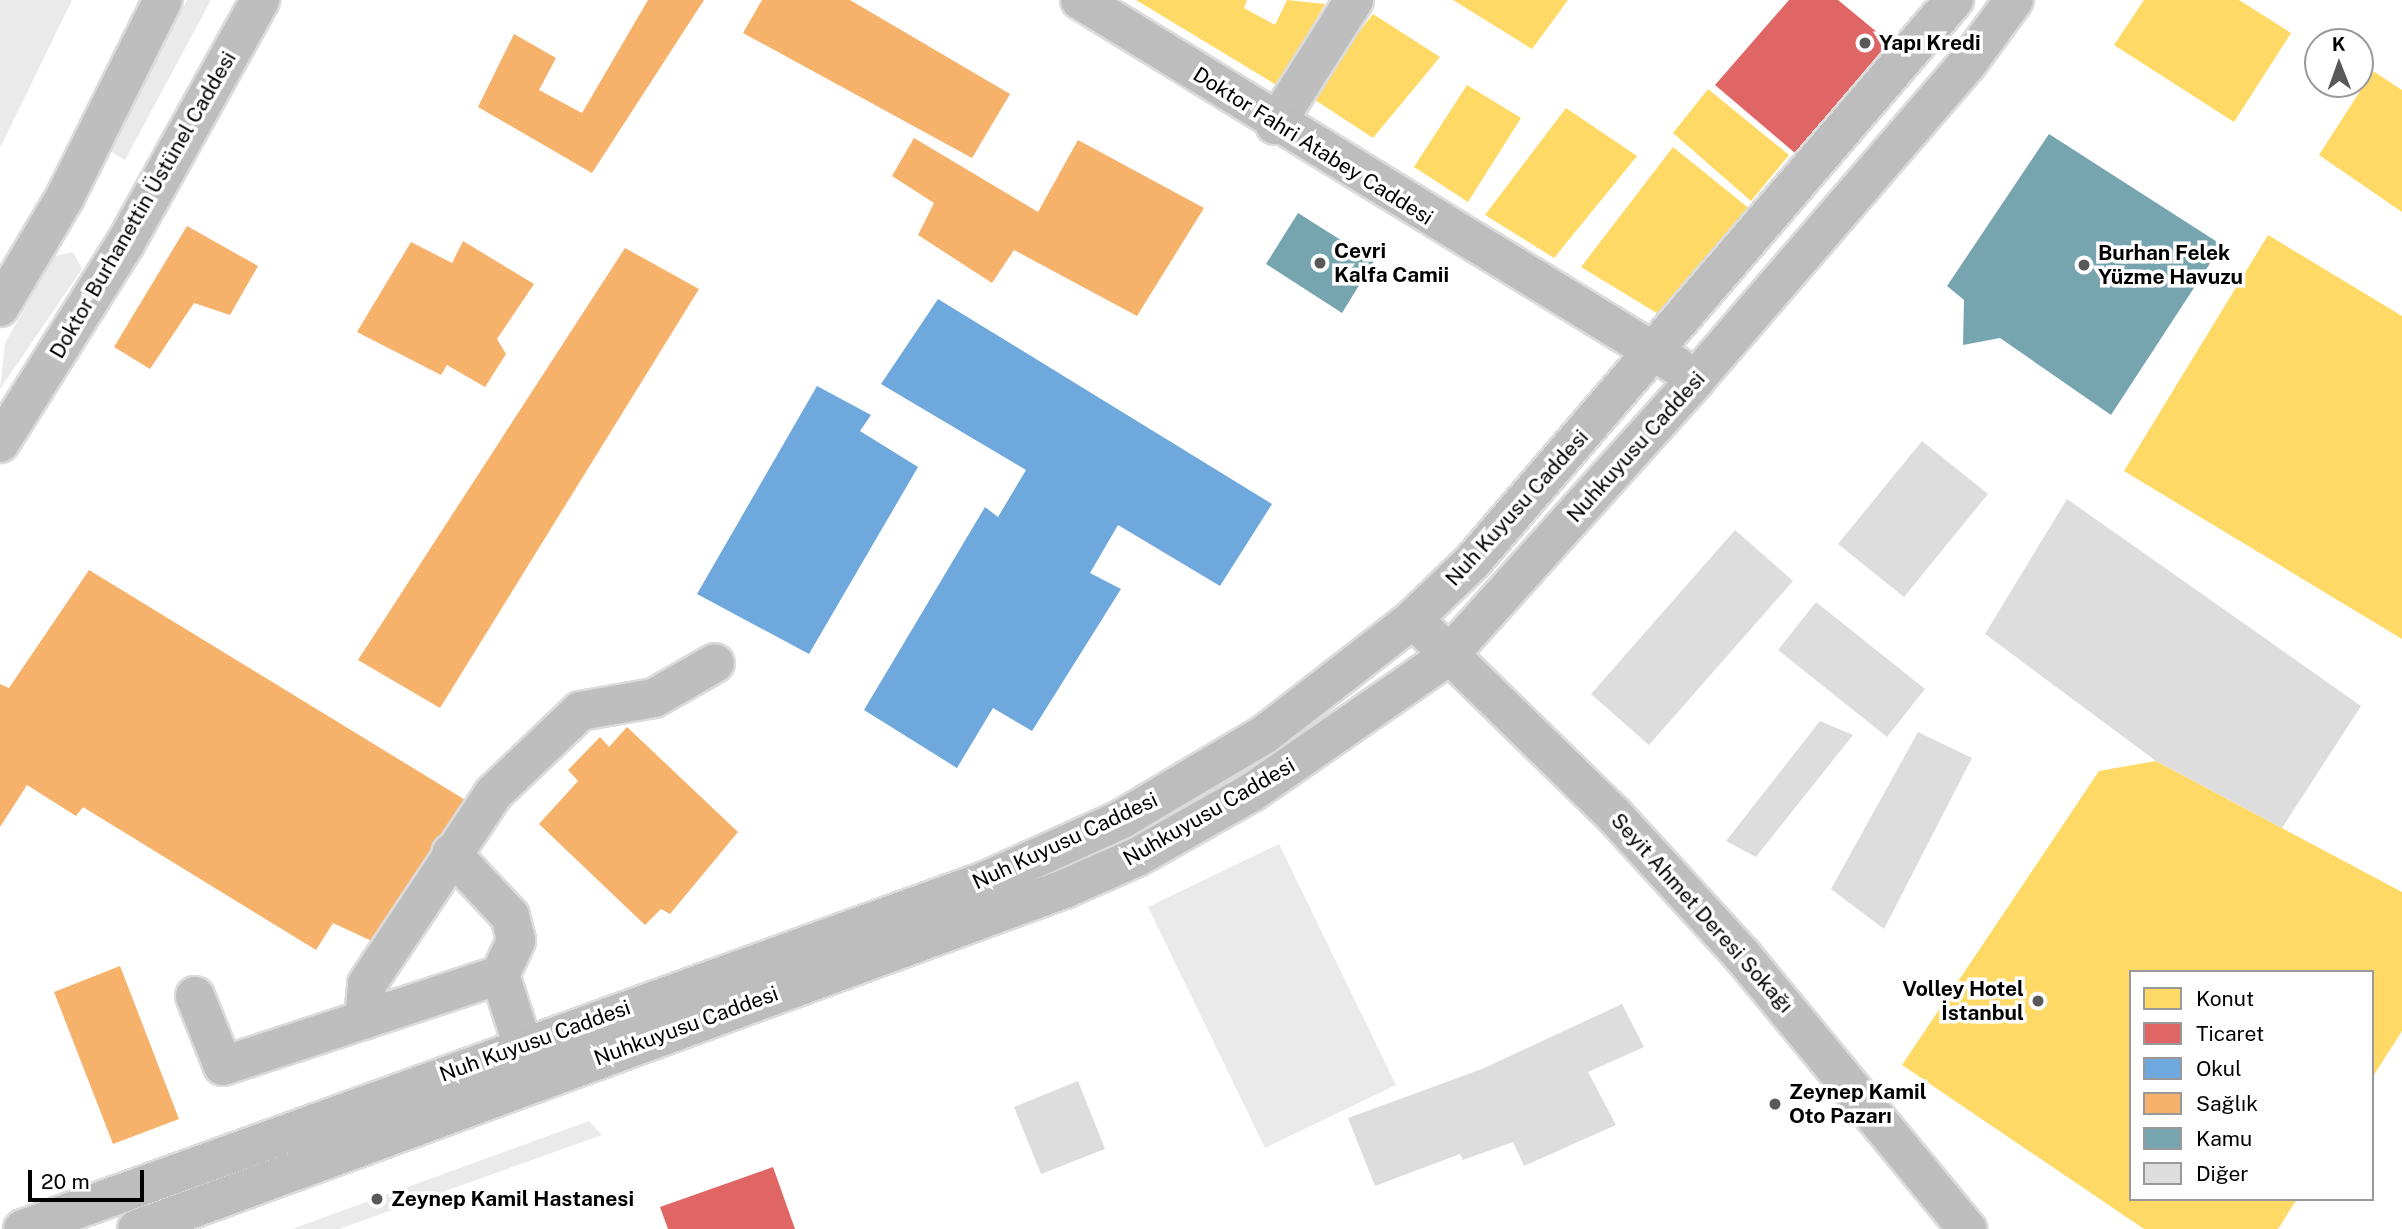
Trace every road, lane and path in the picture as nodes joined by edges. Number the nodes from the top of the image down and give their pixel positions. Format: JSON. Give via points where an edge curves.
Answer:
{"nodes":[{"id":1,"x":163,"y":0,"type":"edge"},
{"id":2,"x":260,"y":0,"type":"edge"},
{"id":3,"x":1080,"y":0,"type":"edge"},
{"id":4,"x":1354,"y":0,"type":"edge"},
{"id":5,"x":1954,"y":0,"type":"edge"},
{"id":6,"x":2014,"y":0,"type":"edge"},
{"id":7,"x":1275,"y":125,"type":"junction"},
{"id":8,"x":0,"y":306,"type":"edge"},
{"id":9,"x":1657,"y":353,"type":"junction"},
{"id":10,"x":1696,"y":379,"type":"junction"},
{"id":11,"x":0,"y":443,"type":"edge"},
{"id":12,"x":1413,"y":620,"type":"junction"},
{"id":13,"x":1447,"y":657,"type":"junction"},
{"id":14,"x":715,"y":663,"type":"dead end"},
{"id":15,"x":451,"y":853,"type":"junction"},
{"id":16,"x":500,"y":975,"type":"junction"},
{"id":17,"x":195,"y":996,"type":"dead end"},
{"id":18,"x":364,"y":1020,"type":"junction"},
{"id":19,"x":523,"y":1046,"type":"junction"},
{"id":20,"x":23,"y":1229,"type":"edge"},
{"id":21,"x":136,"y":1229,"type":"edge"},
{"id":22,"x":1967,"y":1229,"type":"edge"}],
"edges":[{"from":1,"to":8,"type":"street","via":[[65,197]]},
{"from":2,"to":11,"type":"street","name":"Doktor Burhanettin Üstünel Caddesi","via":[[125,244]]},
{"from":3,"to":7,"type":"main road","name":"Doktor Fahri Atabey Caddesi"},
{"from":4,"to":7,"type":"street"},
{"from":5,"to":9,"type":"main road","name":"Nuh Kuyusu Caddesi"},
{"from":6,"to":10,"type":"main road","name":"Nuhkuyusu Caddesi","via":[[1967,64]]},
{"from":7,"to":9,"type":"main road","name":"Doktor Fahri Atabey Caddesi"},
{"from":9,"to":10,"type":"main road","name":"Doktor Fahri Atabey Caddesi"},
{"from":9,"to":12,"type":"main road","name":"Nuh Kuyusu Caddesi","via":[[1473,561]]},
{"from":10,"to":13,"type":"main road","name":"Nuhkuyusu Caddesi"},
{"from":12,"to":13,"type":"street","name":"Seyit Ahmet Deresi Sokağı"},
{"from":12,"to":19,"type":"main road","name":"Nuh Kuyusu Caddesi","via":[[1265,734],[1122,819],[985,881]]},
{"from":13,"to":21,"type":"main road","name":"Nuhkuyusu Caddesi","via":[[1252,792],[1137,858]]},
{"from":13,"to":22,"type":"street","name":"Seyit Ahmet Deresi Sokağı","via":[[1614,814],[1678,884],[1881,1117]]},
{"from":14,"to":15,"type":"street","via":[[654,698],[580,711],[494,793]]},
{"from":15,"to":16,"type":"street","via":[[510,916],[514,953]]},
{"from":15,"to":18,"type":"street","via":[[367,984]]},
{"from":16,"to":18,"type":"street"},
{"from":16,"to":19,"type":"street"},
{"from":17,"to":18,"type":"street","via":[[223,1066]]},
{"from":19,"to":20,"type":"main road","name":"Nuh Kuyusu Caddesi"}]}
